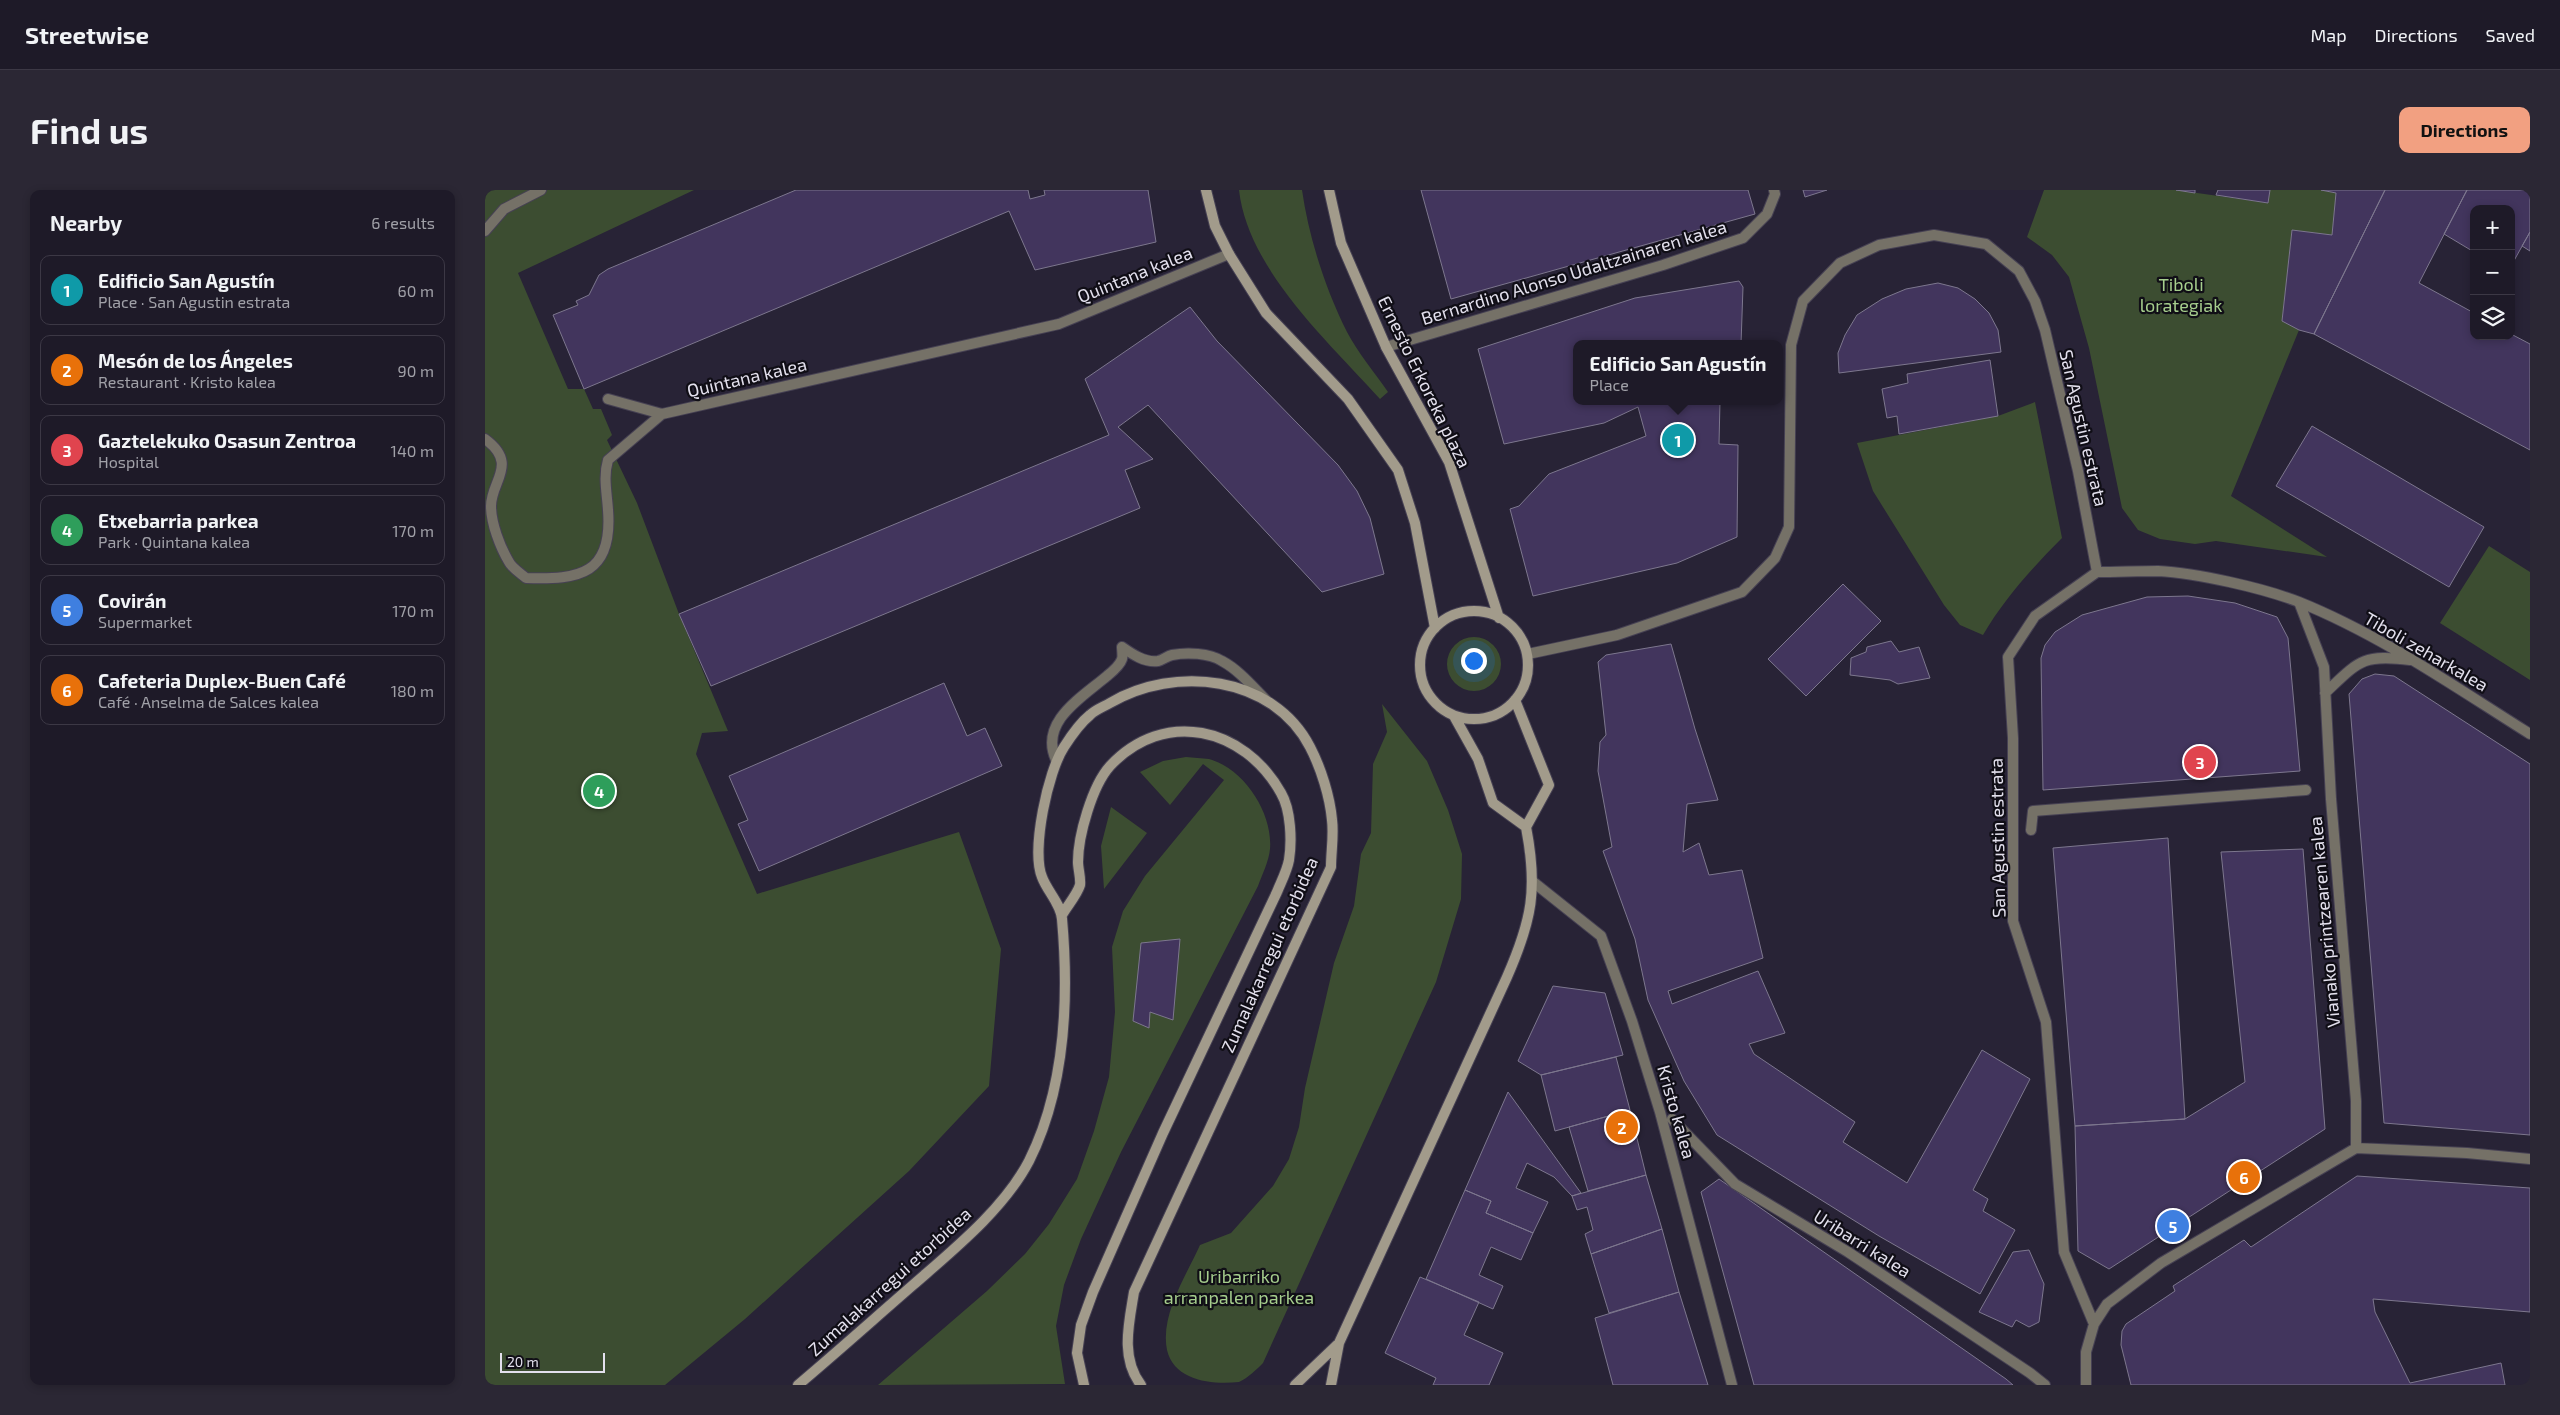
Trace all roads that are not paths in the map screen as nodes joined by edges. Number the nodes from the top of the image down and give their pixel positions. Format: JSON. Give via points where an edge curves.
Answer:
{"nodes":[{"id":1,"x":541,"y":190,"type":"edge"},
{"id":2,"x":1206,"y":190,"type":"edge"},
{"id":3,"x":1329,"y":190,"type":"edge"},
{"id":4,"x":1774,"y":190,"type":"edge"},
{"id":5,"x":485,"y":231,"type":"edge"},
{"id":6,"x":1229,"y":254,"type":"junction"},
{"id":7,"x":1386,"y":347,"type":"junction"},
{"id":8,"x":608,"y":399,"type":"dead end"},
{"id":9,"x":662,"y":414,"type":"junction"},
{"id":10,"x":485,"y":439,"type":"edge"},
{"id":11,"x":2097,"y":572,"type":"junction"},
{"id":12,"x":2299,"y":602,"type":"junction"},
{"id":13,"x":1499,"y":618,"type":"junction"},
{"id":14,"x":1435,"y":628,"type":"junction"},
{"id":15,"x":1528,"y":654,"type":"junction"},
{"id":16,"x":2414,"y":661,"type":"junction"},
{"id":17,"x":2325,"y":693,"type":"junction"},
{"id":18,"x":1515,"y":700,"type":"junction"},
{"id":19,"x":1267,"y":701,"type":"junction"},
{"id":20,"x":1454,"y":716,"type":"junction"},
{"id":21,"x":2530,"y":734,"type":"edge"},
{"id":22,"x":1056,"y":760,"type":"junction"},
{"id":23,"x":2306,"y":790,"type":"dead end"},
{"id":24,"x":1525,"y":827,"type":"junction"},
{"id":25,"x":2031,"y":830,"type":"dead end"},
{"id":26,"x":1532,"y":881,"type":"junction"},
{"id":27,"x":1062,"y":915,"type":"junction"},
{"id":28,"x":1672,"y":1119,"type":"dead end"},
{"id":29,"x":2356,"y":1148,"type":"junction"},
{"id":30,"x":2530,"y":1158,"type":"edge"},
{"id":31,"x":2094,"y":1324,"type":"junction"},
{"id":32,"x":1339,"y":1343,"type":"junction"},
{"id":33,"x":2086,"y":1383,"type":"edge"},
{"id":34,"x":798,"y":1385,"type":"edge"},
{"id":35,"x":1083,"y":1385,"type":"edge"},
{"id":36,"x":1141,"y":1385,"type":"edge"},
{"id":37,"x":1295,"y":1385,"type":"edge"},
{"id":38,"x":1331,"y":1385,"type":"edge"},
{"id":39,"x":1732,"y":1385,"type":"edge"},
{"id":40,"x":2045,"y":1385,"type":"edge"}],
"edges":[{"from":1,"to":5,"type":"street","via":[[504,209]]},
{"from":2,"to":6,"type":"street","via":[[1215,226]]},
{"from":3,"to":7,"type":"street","name":"Ernesto Erkoreka plaza","via":[[1341,243]]},
{"from":4,"to":7,"type":"street","name":"Bernardino Alonso Udaltzainaren kalea","via":[[1767,214],[1743,238]]},
{"from":6,"to":9,"type":"street","name":"Quintana kalea","via":[[1059,324]]},
{"from":6,"to":14,"type":"street","via":[[1266,313],[1348,399],[1398,470],[1415,523]]},
{"from":7,"to":13,"type":"street","name":"Ernesto Erkoreka plaza","via":[[1449,462]]},
{"from":8,"to":9,"type":"street"},
{"from":9,"to":10,"type":"street","name":"Quintana kalea","via":[[608,460],[605,471],[609,537],[599,562],[578,576],[525,578],[509,563],[497,533],[491,505],[502,473],[500,456]]},
{"from":11,"to":12,"type":"street","name":"Tiboli zeharkalea","via":[[2182,574],[2257,589]]},
{"from":11,"to":15,"type":"street","name":"San Agustin estrata","via":[[2078,471],[2045,330],[2035,301],[2019,271],[1986,244],[1934,234],[1879,245],[1840,263],[1803,301],[1791,345],[1789,528],[1775,558],[1742,592],[1617,634]]},
{"from":11,"to":31,"type":"street","name":"San Agustin estrata","via":[[2035,616],[2008,657],[2013,738],[2013,921],[2046,1022],[2064,1252]]},
{"from":12,"to":16,"type":"street","name":"Tiboli zeharkalea"},
{"from":12,"to":17,"type":"street","name":"Vianako printzearen kalea","via":[[2324,667]]},
{"from":13,"to":14,"type":"street","via":[[1483,612],[1465,612],[1448,618]]},
{"from":13,"to":15,"type":"street","via":[[1522,638]]},
{"from":14,"to":20,"type":"street","via":[[1419,660],[1420,678],[1433,701]]},
{"from":15,"to":18,"type":"street","via":[[1523,686]]},
{"from":16,"to":17,"type":"street","via":[[2388,657],[2361,661]]},
{"from":16,"to":21,"type":"street","name":"Tiboli zeharkalea"},
{"from":17,"to":29,"type":"street","name":"Vianako printzearen kalea"},
{"from":18,"to":20,"type":"street","via":[[1489,718]]},
{"from":18,"to":24,"type":"street","via":[[1549,785]]},
{"from":19,"to":22,"type":"street","name":"Zumalakarregui etorbidea","via":[[1225,683],[1175,681],[1128,692],[1090,714]]},
{"from":19,"to":22,"type":"street","via":[[1222,660],[1197,654],[1147,660],[1122,647],[1122,659],[1113,670],[1058,721],[1051,737]]},
{"from":19,"to":36,"type":"street","name":"Zumalakarregui etorbidea","via":[[1289,719],[1310,746],[1323,780],[1332,819],[1331,867],[1134,1292],[1127,1332],[1131,1364]]},
{"from":20,"to":24,"type":"street","via":[[1478,759],[1493,803]]},
{"from":22,"to":27,"type":"street","name":"Zumalakarregui etorbidea","via":[[1048,783],[1039,840],[1040,875]]},
{"from":23,"to":25,"type":"street","via":[[2033,811]]},
{"from":24,"to":26,"type":"street","via":[[1532,858]]},
{"from":26,"to":32,"type":"street","via":[[1531,910],[1519,950]]},
{"from":26,"to":39,"type":"street","name":"Kristo kalea","via":[[1601,936],[1660,1112]]},
{"from":27,"to":34,"type":"street","name":"Zumalakarregui etorbidea","via":[[1062,1048],[1054,1086],[1028,1162],[986,1218],[958,1246]]},
{"from":27,"to":35,"type":"street","name":"Zumalakarregui etorbidea","via":[[1080,885],[1079,854],[1093,794],[1109,767],[1128,749],[1156,735],[1184,730],[1211,734],[1235,744],[1260,766],[1282,794],[1289,822],[1289,860],[1093,1292],[1081,1325],[1077,1353]]},
{"from":28,"to":40,"type":"street","name":"Uribarri kalea","via":[[1735,1184],[1848,1252]]},
{"from":29,"to":30,"type":"street"},
{"from":29,"to":31,"type":"street","via":[[2139,1278],[2107,1304]]},
{"from":31,"to":33,"type":"street","via":[[2086,1352]]},
{"from":32,"to":37,"type":"street"},
{"from":32,"to":38,"type":"street"}]}
